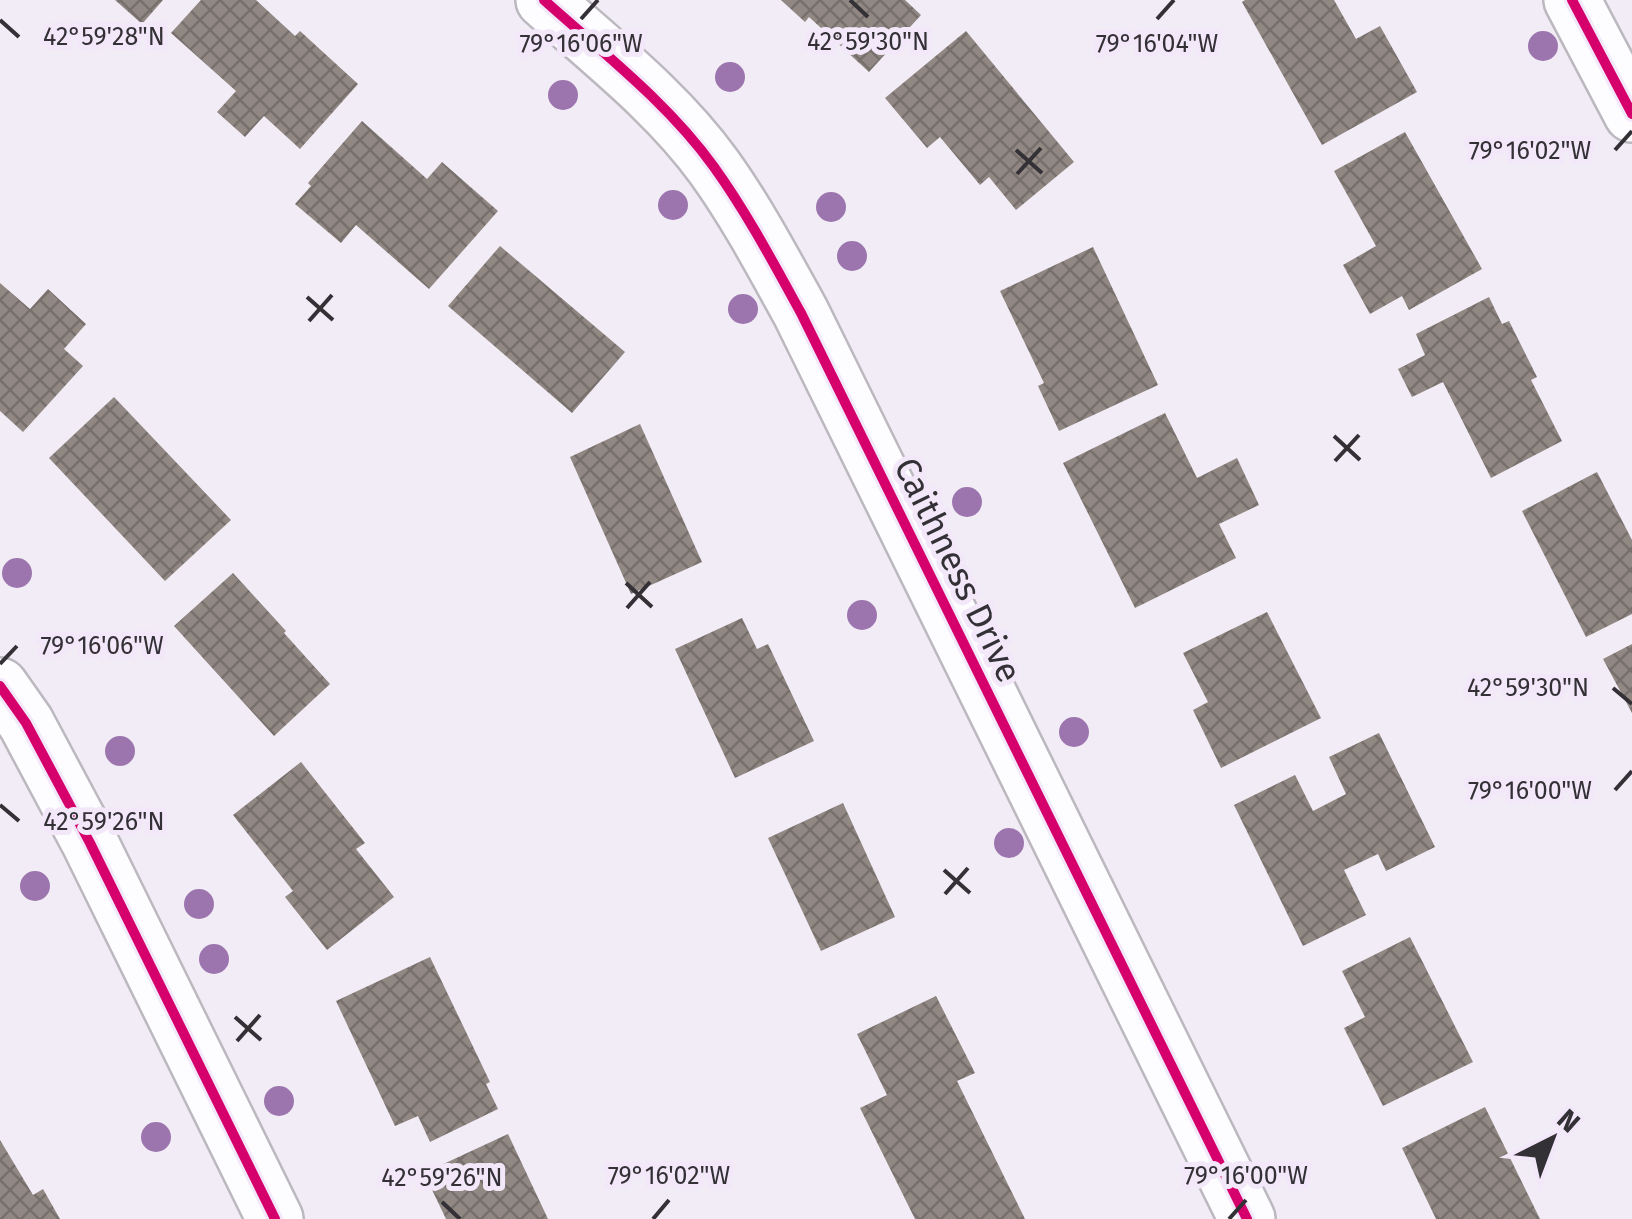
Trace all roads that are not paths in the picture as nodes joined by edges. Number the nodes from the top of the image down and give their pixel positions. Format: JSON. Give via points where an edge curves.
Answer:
{"nodes":[{"id":1,"x":544,"y":0,"type":"edge"},
{"id":2,"x":1572,"y":0,"type":"edge"},
{"id":3,"x":1632,"y":114,"type":"edge"},
{"id":4,"x":0,"y":686,"type":"edge"},
{"id":5,"x":275,"y":1219,"type":"edge"},
{"id":6,"x":1247,"y":1219,"type":"edge"}],
"edges":[{"from":1,"to":6,"type":"street","name":"Caithness Drive","via":[[682,128],[770,256]]},
{"from":2,"to":3,"type":"street"},
{"from":4,"to":5,"type":"street","via":[[90,843]]}]}
